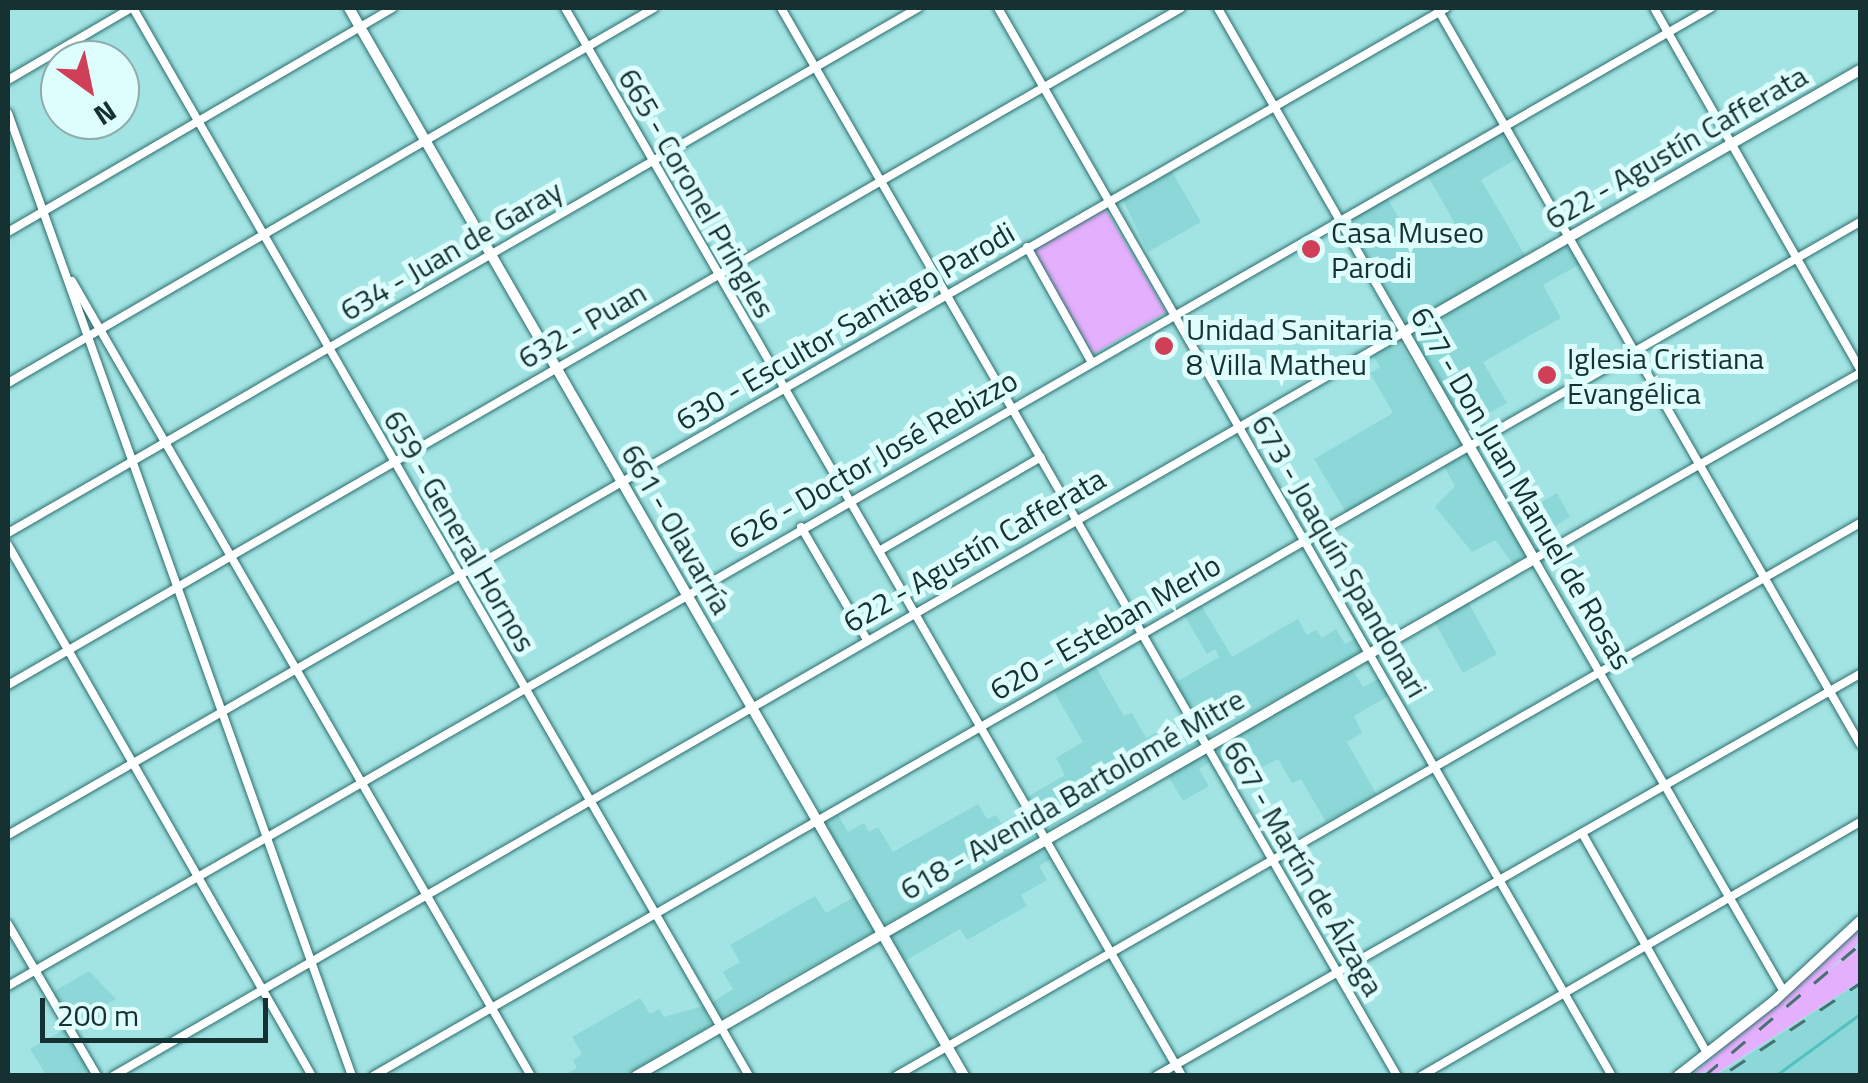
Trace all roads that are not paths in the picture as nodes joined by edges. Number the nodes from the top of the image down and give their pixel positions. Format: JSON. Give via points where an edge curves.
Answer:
{"nodes":[{"id":1,"x":132,"y":8,"type":"edge"},
{"id":2,"x":349,"y":8,"type":"edge"},
{"id":3,"x":393,"y":8,"type":"edge"},
{"id":4,"x":565,"y":8,"type":"edge"},
{"id":5,"x":654,"y":8,"type":"edge"},
{"id":6,"x":782,"y":8,"type":"edge"},
{"id":7,"x":918,"y":8,"type":"edge"},
{"id":8,"x":998,"y":8,"type":"edge"},
{"id":9,"x":1181,"y":8,"type":"edge"},
{"id":10,"x":1218,"y":8,"type":"edge"},
{"id":11,"x":1654,"y":8,"type":"edge"},
{"id":12,"x":1711,"y":8,"type":"edge"},
{"id":13,"x":1440,"y":9,"type":"edge"},
{"id":14,"x":360,"y":26,"type":"junction"},
{"id":15,"x":1668,"y":32,"type":"junction"},
{"id":16,"x":587,"y":46,"type":"junction"},
{"id":17,"x":816,"y":67,"type":"junction"},
{"id":18,"x":1860,"y":70,"type":"edge"},
{"id":19,"x":8,"y":80,"type":"edge"},
{"id":20,"x":1044,"y":87,"type":"junction"},
{"id":21,"x":1274,"y":105,"type":"junction"},
{"id":22,"x":8,"y":113,"type":"edge"},
{"id":23,"x":198,"y":121,"type":"junction"},
{"id":24,"x":1504,"y":124,"type":"junction"},
{"id":25,"x":424,"y":139,"type":"junction"},
{"id":26,"x":1732,"y":144,"type":"junction"},
{"id":27,"x":653,"y":160,"type":"junction"},
{"id":28,"x":881,"y":180,"type":"junction"},
{"id":29,"x":1109,"y":199,"type":"junction"},
{"id":30,"x":43,"y":211,"type":"junction"},
{"id":31,"x":1340,"y":218,"type":"junction"},
{"id":32,"x":1860,"y":222,"type":"edge"},
{"id":33,"x":8,"y":232,"type":"edge"},
{"id":34,"x":263,"y":234,"type":"junction"},
{"id":35,"x":1569,"y":238,"type":"junction"},
{"id":36,"x":1026,"y":247,"type":"junction"},
{"id":37,"x":489,"y":253,"type":"junction"},
{"id":38,"x":1797,"y":258,"type":"junction"},
{"id":39,"x":62,"y":264,"type":"junction"},
{"id":40,"x":718,"y":274,"type":"junction"},
{"id":41,"x":946,"y":293,"type":"junction"},
{"id":42,"x":1175,"y":313,"type":"junction"},
{"id":43,"x":100,"y":329,"type":"junction"},
{"id":44,"x":1404,"y":332,"type":"junction"},
{"id":45,"x":88,"y":336,"type":"junction"},
{"id":46,"x":329,"y":347,"type":"junction"},
{"id":47,"x":1634,"y":351,"type":"junction"},
{"id":48,"x":1091,"y":361,"type":"junction"},
{"id":49,"x":554,"y":368,"type":"junction"},
{"id":50,"x":1860,"y":371,"type":"edge"},
{"id":51,"x":8,"y":383,"type":"edge"},
{"id":52,"x":782,"y":387,"type":"junction"},
{"id":53,"x":1011,"y":407,"type":"junction"},
{"id":54,"x":1240,"y":426,"type":"junction"},
{"id":55,"x":167,"y":440,"type":"junction"},
{"id":56,"x":1469,"y":445,"type":"junction"},
{"id":57,"x":1040,"y":457,"type":"junction"},
{"id":58,"x":393,"y":459,"type":"junction"},
{"id":59,"x":133,"y":461,"type":"junction"},
{"id":60,"x":1700,"y":464,"type":"junction"},
{"id":61,"x":621,"y":480,"type":"junction"},
{"id":62,"x":848,"y":500,"type":"junction"},
{"id":63,"x":1077,"y":520,"type":"junction"},
{"id":64,"x":1860,"y":524,"type":"edge"},
{"id":65,"x":801,"y":527,"type":"junction"},
{"id":66,"x":8,"y":533,"type":"edge"},
{"id":67,"x":1305,"y":539,"type":"junction"},
{"id":68,"x":8,"y":545,"type":"edge"},
{"id":69,"x":878,"y":551,"type":"junction"},
{"id":70,"x":231,"y":554,"type":"junction"},
{"id":71,"x":1534,"y":559,"type":"junction"},
{"id":72,"x":459,"y":573,"type":"junction"},
{"id":73,"x":1766,"y":578,"type":"junction"},
{"id":74,"x":176,"y":587,"type":"junction"},
{"id":75,"x":684,"y":592,"type":"junction"},
{"id":76,"x":914,"y":614,"type":"junction"},
{"id":77,"x":1141,"y":632,"type":"junction"},
{"id":78,"x":867,"y":640,"type":"junction"},
{"id":79,"x":68,"y":650,"type":"junction"},
{"id":80,"x":1369,"y":653,"type":"junction"},
{"id":81,"x":297,"y":668,"type":"junction"},
{"id":82,"x":1600,"y":672,"type":"junction"},
{"id":83,"x":1860,"y":674,"type":"edge"},
{"id":84,"x":8,"y":686,"type":"edge"},
{"id":85,"x":522,"y":686,"type":"junction"},
{"id":86,"x":1830,"y":691,"type":"junction"},
{"id":87,"x":751,"y":707,"type":"junction"},
{"id":88,"x":222,"y":712,"type":"junction"},
{"id":89,"x":979,"y":725,"type":"junction"},
{"id":90,"x":1860,"y":744,"type":"edge"},
{"id":91,"x":1207,"y":745,"type":"junction"},
{"id":92,"x":132,"y":764,"type":"junction"},
{"id":93,"x":1434,"y":765,"type":"junction"},
{"id":94,"x":361,"y":780,"type":"junction"},
{"id":95,"x":1664,"y":786,"type":"junction"},
{"id":96,"x":589,"y":800,"type":"junction"},
{"id":97,"x":815,"y":819,"type":"junction"},
{"id":98,"x":1860,"y":822,"type":"edge"},
{"id":99,"x":1582,"y":833,"type":"junction"},
{"id":100,"x":8,"y":835,"type":"edge"},
{"id":101,"x":266,"y":836,"type":"junction"},
{"id":102,"x":1044,"y":839,"type":"junction"},
{"id":103,"x":1273,"y":859,"type":"junction"},
{"id":104,"x":198,"y":878,"type":"junction"},
{"id":105,"x":1500,"y":880,"type":"junction"},
{"id":106,"x":427,"y":893,"type":"junction"},
{"id":107,"x":1728,"y":898,"type":"junction"},
{"id":108,"x":654,"y":912,"type":"junction"},
{"id":109,"x":1860,"y":921,"type":"edge"},
{"id":110,"x":8,"y":924,"type":"edge"},
{"id":111,"x":881,"y":932,"type":"junction"},
{"id":112,"x":1647,"y":946,"type":"junction"},
{"id":113,"x":1111,"y":952,"type":"junction"},
{"id":114,"x":310,"y":962,"type":"junction"},
{"id":115,"x":34,"y":970,"type":"junction"},
{"id":116,"x":1338,"y":972,"type":"junction"},
{"id":117,"x":8,"y":986,"type":"edge"},
{"id":118,"x":263,"y":989,"type":"junction"},
{"id":119,"x":1784,"y":992,"type":"junction"},
{"id":120,"x":1565,"y":993,"type":"junction"},
{"id":121,"x":492,"y":1006,"type":"junction"},
{"id":122,"x":720,"y":1026,"type":"junction"},
{"id":123,"x":946,"y":1046,"type":"junction"},
{"id":124,"x":1707,"y":1053,"type":"junction"},
{"id":125,"x":1175,"y":1064,"type":"junction"},
{"id":126,"x":638,"y":1075,"type":"edge"},
{"id":127,"x":97,"y":1076,"type":"edge"},
{"id":128,"x":113,"y":1076,"type":"edge"},
{"id":129,"x":312,"y":1076,"type":"edge"},
{"id":130,"x":352,"y":1076,"type":"edge"},
{"id":131,"x":373,"y":1076,"type":"edge"},
{"id":132,"x":532,"y":1076,"type":"edge"},
{"id":133,"x":749,"y":1076,"type":"edge"},
{"id":134,"x":896,"y":1076,"type":"edge"},
{"id":135,"x":964,"y":1076,"type":"edge"},
{"id":136,"x":1156,"y":1076,"type":"edge"},
{"id":137,"x":1182,"y":1076,"type":"edge"},
{"id":138,"x":1397,"y":1076,"type":"edge"},
{"id":139,"x":1421,"y":1076,"type":"edge"},
{"id":140,"x":1612,"y":1076,"type":"edge"},
{"id":141,"x":1678,"y":1076,"type":"edge"}],
"edges":[{"from":1,"to":19,"type":"street"},
{"from":1,"to":23,"type":"street","name":"659 - General Hornos"},
{"from":2,"to":14,"type":"main road","name":"661 - Olavarría"},
{"from":3,"to":14,"type":"street"},
{"from":4,"to":16,"type":"street","name":"665 - Coronel Pringles"},
{"from":5,"to":16,"type":"street"},
{"from":6,"to":17,"type":"street","name":"667 - Martín de Álzaga"},
{"from":7,"to":17,"type":"street","name":"634 - Juan de Garay"},
{"from":8,"to":20,"type":"street","name":"673 - Joaquín Spandonari"},
{"from":9,"to":20,"type":"street","name":"632 - Puan"},
{"from":10,"to":21,"type":"street","name":"677 - Don Juan Manuel de Rosas"},
{"from":11,"to":15,"type":"street"},
{"from":12,"to":15,"type":"street","name":"626 - Doctor José Rebizzo"},
{"from":13,"to":21,"type":"street","name":"630 - Escultor Santiago Parodi"},
{"from":13,"to":24,"type":"street"},
{"from":14,"to":23,"type":"street"},
{"from":14,"to":25,"type":"main road","name":"661 - Olavarría"},
{"from":15,"to":24,"type":"street","name":"626 - Doctor José Rebizzo"},
{"from":15,"to":26,"type":"street"},
{"from":16,"to":25,"type":"street"},
{"from":16,"to":27,"type":"street","name":"665 - Coronel Pringles"},
{"from":17,"to":27,"type":"street","name":"634 - Juan de Garay"},
{"from":17,"to":28,"type":"street","name":"667 - Martín de Álzaga"},
{"from":18,"to":26,"type":"main road","name":"622 - Agustín Cafferata"},
{"from":20,"to":28,"type":"street","name":"632 - Puan"},
{"from":20,"to":29,"type":"street","name":"673 - Joaquín Spandonari"},
{"from":21,"to":29,"type":"street","name":"630 - Escultor Santiago Parodi"},
{"from":21,"to":31,"type":"street","name":"677 - Don Juan Manuel de Rosas"},
{"from":22,"to":30,"type":"street"},
{"from":23,"to":30,"type":"street"},
{"from":23,"to":34,"type":"street","name":"659 - General Hornos"},
{"from":24,"to":31,"type":"street","name":"626 - Doctor José Rebizzo"},
{"from":24,"to":35,"type":"street"},
{"from":25,"to":34,"type":"street"},
{"from":25,"to":37,"type":"main road","name":"661 - Olavarría"},
{"from":26,"to":35,"type":"main road","name":"622 - Agustín Cafferata"},
{"from":26,"to":38,"type":"street"},
{"from":27,"to":37,"type":"street","name":"634 - Juan de Garay"},
{"from":27,"to":40,"type":"street","name":"665 - Coronel Pringles"},
{"from":28,"to":40,"type":"street","name":"632 - Puan"},
{"from":28,"to":41,"type":"street","name":"667 - Martín de Álzaga"},
{"from":29,"to":36,"type":"street","name":"630 - Escultor Santiago Parodi"},
{"from":29,"to":42,"type":"street","name":"673 - Joaquín Spandonari"},
{"from":30,"to":33,"type":"street"},
{"from":30,"to":39,"type":"street"},
{"from":31,"to":42,"type":"street","name":"626 - Doctor José Rebizzo"},
{"from":31,"to":44,"type":"street","name":"677 - Don Juan Manuel de Rosas"},
{"from":32,"to":38,"type":"street","name":"620 - Esteban Merlo"},
{"from":34,"to":43,"type":"street"},
{"from":34,"to":46,"type":"street","name":"659 - General Hornos"},
{"from":35,"to":44,"type":"main road","name":"622 - Agustín Cafferata"},
{"from":35,"to":47,"type":"street"},
{"from":36,"to":41,"type":"street","name":"630 - Escultor Santiago Parodi"},
{"from":36,"to":48,"type":"street"},
{"from":37,"to":46,"type":"street","name":"634 - Juan de Garay"},
{"from":37,"to":49,"type":"main road","name":"661 - Olavarría"},
{"from":38,"to":47,"type":"street","name":"620 - Esteban Merlo"},
{"from":38,"to":50,"type":"street"},
{"from":39,"to":43,"type":"street"},
{"from":39,"to":45,"type":"street"},
{"from":40,"to":49,"type":"street","name":"632 - Puan"},
{"from":40,"to":52,"type":"street","name":"665 - Coronel Pringles"},
{"from":41,"to":52,"type":"street","name":"630 - Escultor Santiago Parodi"},
{"from":41,"to":53,"type":"street","name":"667 - Martín de Álzaga"},
{"from":42,"to":48,"type":"street","name":"626 - Doctor José Rebizzo"},
{"from":42,"to":54,"type":"street","name":"673 - Joaquín Spandonari"},
{"from":43,"to":45,"type":"street"},
{"from":43,"to":55,"type":"street"},
{"from":44,"to":54,"type":"street","name":"622 - Agustín Cafferata"},
{"from":44,"to":56,"type":"main road","name":"677 - Don Juan Manuel de Rosas"},
{"from":45,"to":51,"type":"street"},
{"from":45,"to":59,"type":"street"},
{"from":46,"to":55,"type":"street","name":"634 - Juan de Garay"},
{"from":46,"to":58,"type":"street","name":"659 - General Hornos"},
{"from":47,"to":56,"type":"street","name":"620 - Esteban Merlo"},
{"from":47,"to":60,"type":"street"},
{"from":48,"to":53,"type":"street","name":"626 - Doctor José Rebizzo"},
{"from":49,"to":58,"type":"street","name":"632 - Puan"},
{"from":49,"to":61,"type":"main road","name":"661 - Olavarría"},
{"from":50,"to":60,"type":"street"},
{"from":52,"to":61,"type":"street","name":"630 - Escultor Santiago Parodi"},
{"from":52,"to":62,"type":"street","name":"665 - Coronel Pringles"},
{"from":53,"to":57,"type":"street","name":"667 - Martín de Álzaga"},
{"from":53,"to":62,"type":"street","name":"626 - Doctor José Rebizzo"},
{"from":54,"to":63,"type":"street","name":"622 - Agustín Cafferata"},
{"from":54,"to":67,"type":"street","name":"673 - Joaquín Spandonari"},
{"from":55,"to":59,"type":"street","name":"634 - Juan de Garay"},
{"from":55,"to":70,"type":"street"},
{"from":56,"to":67,"type":"street","name":"620 - Esteban Merlo"},
{"from":56,"to":71,"type":"main road","name":"677 - Don Juan Manuel de Rosas"},
{"from":57,"to":63,"type":"street","name":"667 - Martín de Álzaga"},
{"from":57,"to":69,"type":"street"},
{"from":58,"to":70,"type":"street","name":"632 - Puan"},
{"from":58,"to":72,"type":"street","name":"659 - General Hornos"},
{"from":59,"to":66,"type":"street","name":"634 - Juan de Garay"},
{"from":59,"to":74,"type":"street"},
{"from":60,"to":71,"type":"street"},
{"from":60,"to":73,"type":"street"},
{"from":61,"to":72,"type":"street","name":"630 - Escultor Santiago Parodi"},
{"from":61,"to":75,"type":"main road","name":"661 - Olavarría"},
{"from":62,"to":65,"type":"street","name":"626 - Doctor José Rebizzo"},
{"from":62,"to":69,"type":"street","name":"665 - Coronel Pringles"},
{"from":63,"to":76,"type":"street","name":"622 - Agustín Cafferata"},
{"from":63,"to":77,"type":"street","name":"667 - Martín de Álzaga"},
{"from":64,"to":73,"type":"street"},
{"from":65,"to":75,"type":"street","name":"626 - Doctor José Rebizzo"},
{"from":65,"to":78,"type":"street"},
{"from":67,"to":77,"type":"street","name":"620 - Esteban Merlo"},
{"from":67,"to":80,"type":"street","name":"673 - Joaquín Spandonari"},
{"from":68,"to":79,"type":"street"},
{"from":69,"to":76,"type":"street","name":"665 - Coronel Pringles"},
{"from":70,"to":74,"type":"street","name":"632 - Puan"},
{"from":70,"to":81,"type":"street"},
{"from":71,"to":80,"type":"main road","name":"618 - Avenida Bartolomé Mitre"},
{"from":71,"to":82,"type":"street","name":"677 - Don Juan Manuel de Rosas"},
{"from":72,"to":81,"type":"street","name":"630 - Escultor Santiago Parodi"},
{"from":72,"to":85,"type":"street","name":"659 - General Hornos"},
{"from":73,"to":82,"type":"street"},
{"from":73,"to":86,"type":"street"},
{"from":74,"to":79,"type":"street","name":"632 - Puan"},
{"from":74,"to":88,"type":"street"},
{"from":75,"to":85,"type":"street","name":"626 - Doctor José Rebizzo"},
{"from":75,"to":87,"type":"main road","name":"661 - Olavarría"},
{"from":76,"to":78,"type":"street","name":"622 - Agustín Cafferata"},
{"from":76,"to":89,"type":"street","name":"665 - Coronel Pringles"},
{"from":77,"to":89,"type":"street","name":"620 - Esteban Merlo"},
{"from":77,"to":91,"type":"street","name":"667 - Martín de Álzaga"},
{"from":78,"to":87,"type":"street","name":"622 - Agustín Cafferata"},
{"from":79,"to":84,"type":"street","name":"632 - Puan"},
{"from":79,"to":92,"type":"street"},
{"from":80,"to":91,"type":"main road","name":"618 - Avenida Bartolomé Mitre"},
{"from":80,"to":93,"type":"street","name":"673 - Joaquín Spandonari"},
{"from":81,"to":88,"type":"street","name":"630 - Escultor Santiago Parodi"},
{"from":81,"to":94,"type":"street"},
{"from":82,"to":93,"type":"street"},
{"from":82,"to":95,"type":"street","name":"677 - Don Juan Manuel de Rosas"},
{"from":83,"to":86,"type":"street"},
{"from":85,"to":94,"type":"street","name":"626 - Doctor José Rebizzo"},
{"from":85,"to":96,"type":"street","name":"659 - General Hornos"},
{"from":86,"to":90,"type":"street"},
{"from":86,"to":95,"type":"street"},
{"from":87,"to":96,"type":"street","name":"622 - Agustín Cafferata"},
{"from":87,"to":97,"type":"main road","name":"661 - Olavarría"},
{"from":88,"to":92,"type":"street","name":"630 - Escultor Santiago Parodi"},
{"from":88,"to":101,"type":"street"},
{"from":89,"to":97,"type":"street","name":"620 - Esteban Merlo"},
{"from":89,"to":102,"type":"street","name":"665 - Coronel Pringles"},
{"from":91,"to":102,"type":"main road","name":"618 - Avenida Bartolomé Mitre"},
{"from":91,"to":103,"type":"street","name":"667 - Martín de Álzaga"},
{"from":92,"to":100,"type":"street","name":"630 - Escultor Santiago Parodi"},
{"from":92,"to":104,"type":"street"},
{"from":93,"to":103,"type":"street"},
{"from":93,"to":105,"type":"street","name":"673 - Joaquín Spandonari"},
{"from":94,"to":101,"type":"street","name":"626 - Doctor José Rebizzo"},
{"from":94,"to":106,"type":"street"},
{"from":95,"to":99,"type":"street"},
{"from":95,"to":107,"type":"street","name":"677 - Don Juan Manuel de Rosas"},
{"from":96,"to":106,"type":"street","name":"622 - Agustín Cafferata"},
{"from":96,"to":108,"type":"street","name":"659 - General Hornos"},
{"from":97,"to":108,"type":"street","name":"620 - Esteban Merlo"},
{"from":97,"to":111,"type":"main road","name":"661 - Olavarría"},
{"from":98,"to":107,"type":"street"},
{"from":99,"to":105,"type":"street"},
{"from":99,"to":112,"type":"street"},
{"from":101,"to":104,"type":"street","name":"626 - Doctor José Rebizzo"},
{"from":101,"to":114,"type":"street"},
{"from":102,"to":111,"type":"main road","name":"618 - Avenida Bartolomé Mitre"},
{"from":102,"to":113,"type":"street","name":"665 - Coronel Pringles"},
{"from":103,"to":113,"type":"street"},
{"from":103,"to":116,"type":"street","name":"667 - Martín de Álzaga"},
{"from":104,"to":115,"type":"street","name":"626 - Doctor José Rebizzo"},
{"from":104,"to":118,"type":"street"},
{"from":105,"to":116,"type":"street"},
{"from":105,"to":120,"type":"street","name":"673 - Joaquín Spandonari"},
{"from":106,"to":114,"type":"street","name":"622 - Agustín Cafferata"},
{"from":106,"to":121,"type":"street"},
{"from":107,"to":112,"type":"street"},
{"from":107,"to":119,"type":"street","name":"677 - Don Juan Manuel de Rosas"},
{"from":108,"to":121,"type":"street","name":"620 - Esteban Merlo"},
{"from":108,"to":122,"type":"street","name":"659 - General Hornos"},
{"from":109,"to":119,"type":"main road"},
{"from":110,"to":115,"type":"street"},
{"from":111,"to":122,"type":"main road","name":"618 - Avenida Bartolomé Mitre"},
{"from":111,"to":123,"type":"main road","name":"661 - Olavarría"},
{"from":112,"to":120,"type":"street"},
{"from":112,"to":124,"type":"street"},
{"from":113,"to":123,"type":"street"},
{"from":113,"to":125,"type":"street","name":"665 - Coronel Pringles"},
{"from":114,"to":118,"type":"street","name":"622 - Agustín Cafferata"},
{"from":114,"to":130,"type":"street"},
{"from":115,"to":117,"type":"street","name":"626 - Doctor José Rebizzo"},
{"from":115,"to":127,"type":"street"},
{"from":116,"to":125,"type":"street"},
{"from":116,"to":138,"type":"street","name":"667 - Martín de Álzaga"},
{"from":118,"to":128,"type":"street","name":"622 - Agustín Cafferata"},
{"from":118,"to":129,"type":"street"},
{"from":119,"to":124,"type":"main road"},
{"from":120,"to":139,"type":"street"},
{"from":120,"to":140,"type":"street","name":"673 - Joaquín Spandonari"},
{"from":121,"to":131,"type":"street","name":"620 - Esteban Merlo"},
{"from":121,"to":132,"type":"street"},
{"from":122,"to":126,"type":"main road","name":"618 - Avenida Bartolomé Mitre"},
{"from":122,"to":133,"type":"street","name":"659 - General Hornos"},
{"from":123,"to":134,"type":"street"},
{"from":123,"to":135,"type":"main road","name":"661 - Olavarría"},
{"from":124,"to":141,"type":"main road"},
{"from":125,"to":136,"type":"street"},
{"from":125,"to":137,"type":"street","name":"665 - Coronel Pringles"}]}
